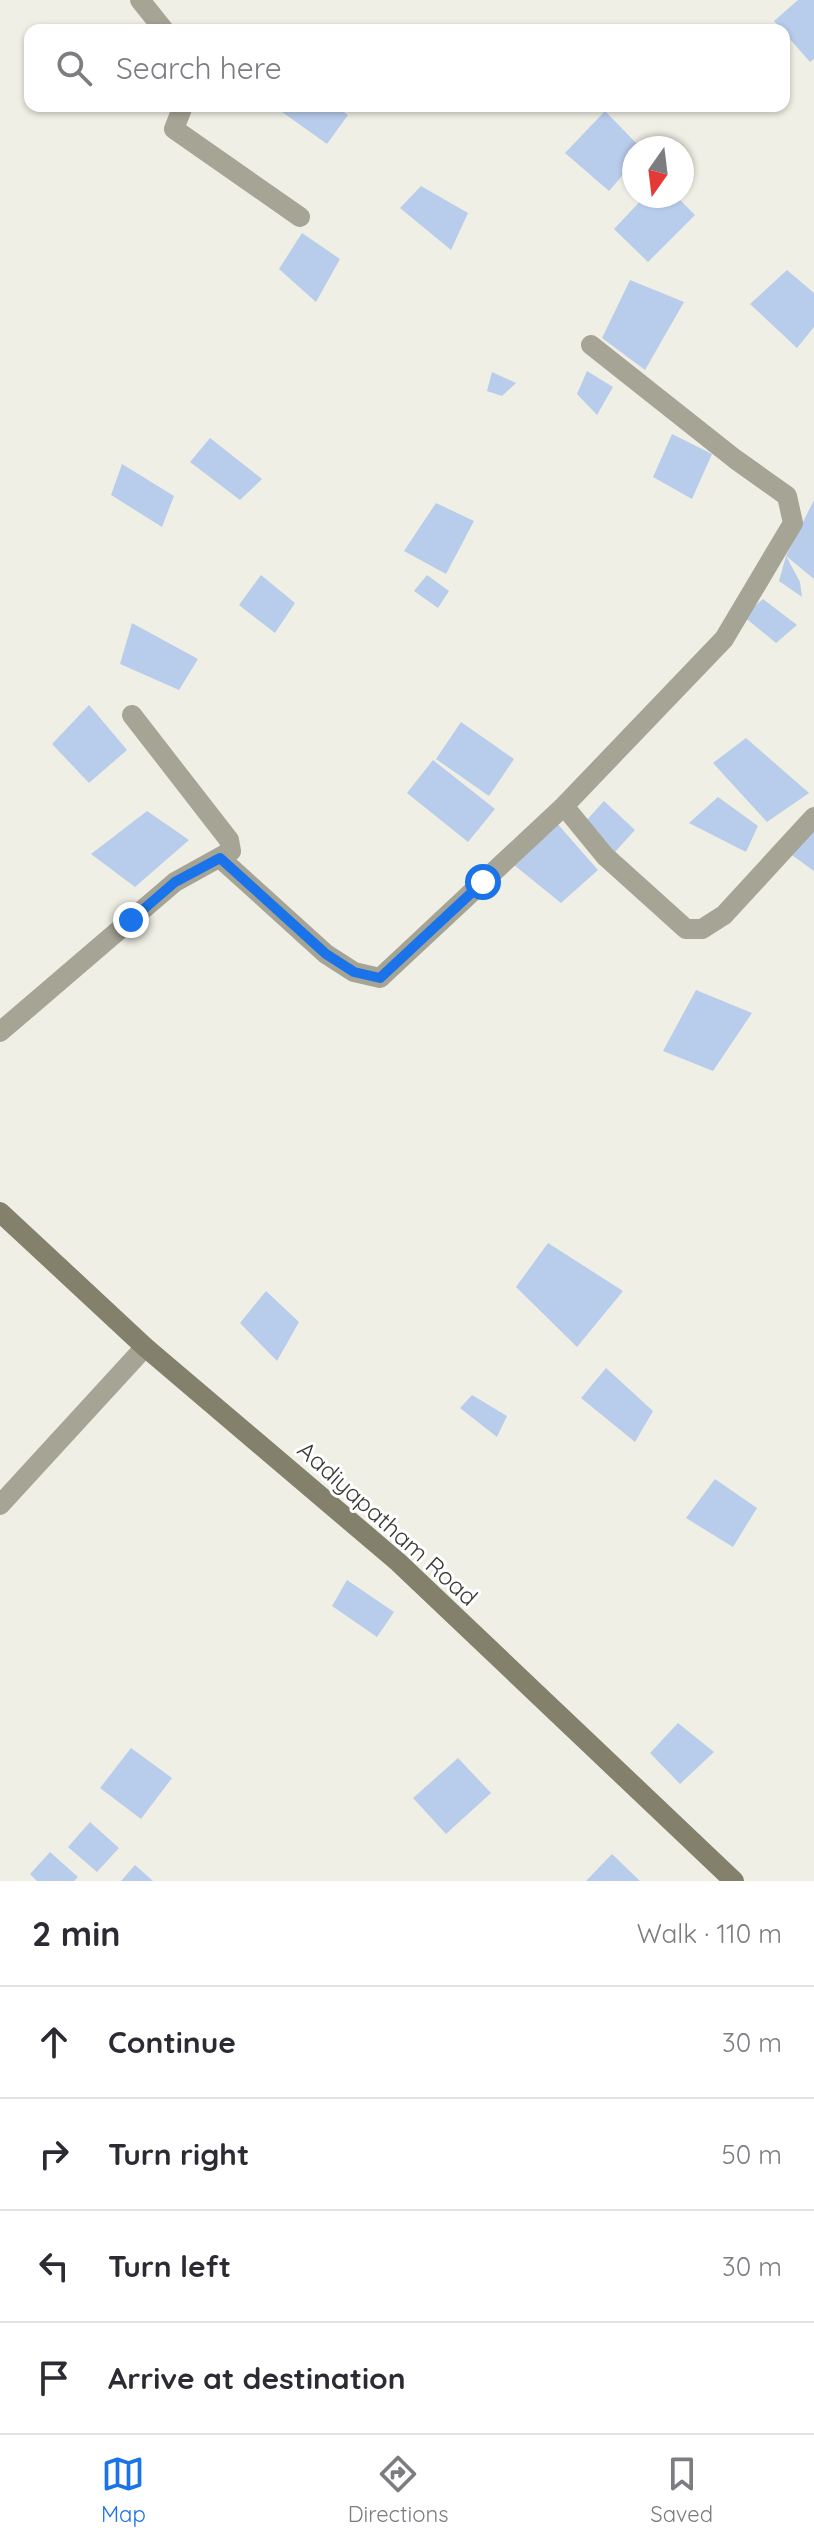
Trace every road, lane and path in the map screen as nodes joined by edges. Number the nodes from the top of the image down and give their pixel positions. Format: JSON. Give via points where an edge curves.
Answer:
{"nodes":[{"id":1,"x":140,"y":0,"type":"edge"},
{"id":2,"x":159,"y":24,"type":"edge"},
{"id":3,"x":181,"y":112,"type":"edge"},
{"id":4,"x":300,"y":217,"type":"dead end"},
{"id":5,"x":591,"y":345,"type":"dead end"},
{"id":6,"x":132,"y":715,"type":"dead end"},
{"id":7,"x":564,"y":806,"type":"junction"},
{"id":8,"x":814,"y":817,"type":"edge"},
{"id":9,"x":220,"y":858,"type":"junction"},
{"id":10,"x":0,"y":1032,"type":"edge"},
{"id":11,"x":0,"y":1212,"type":"edge"},
{"id":12,"x":145,"y":1347,"type":"junction"},
{"id":13,"x":0,"y":1505,"type":"edge"},
{"id":14,"x":725,"y":1878,"type":"edge"}],
"edges":[{"from":1,"to":2,"type":"street"},
{"from":3,"to":4,"type":"street","via":[[174,129]]},
{"from":5,"to":7,"type":"street","via":[[787,496],[793,523],[724,639]]},
{"from":6,"to":9,"type":"street","via":[[229,840],[231,851]]},
{"from":7,"to":8,"type":"street","via":[[605,856],[686,929],[702,929],[724,915]]},
{"from":7,"to":9,"type":"street","via":[[380,978],[354,972],[326,954]]},
{"from":9,"to":10,"type":"street","via":[[175,882]]},
{"from":11,"to":12,"type":"street","name":"Aadiyapatham Road"},
{"from":12,"to":13,"type":"street"},
{"from":12,"to":14,"type":"street","name":"Aadiyapatham Road","via":[[398,1562]]}]}
